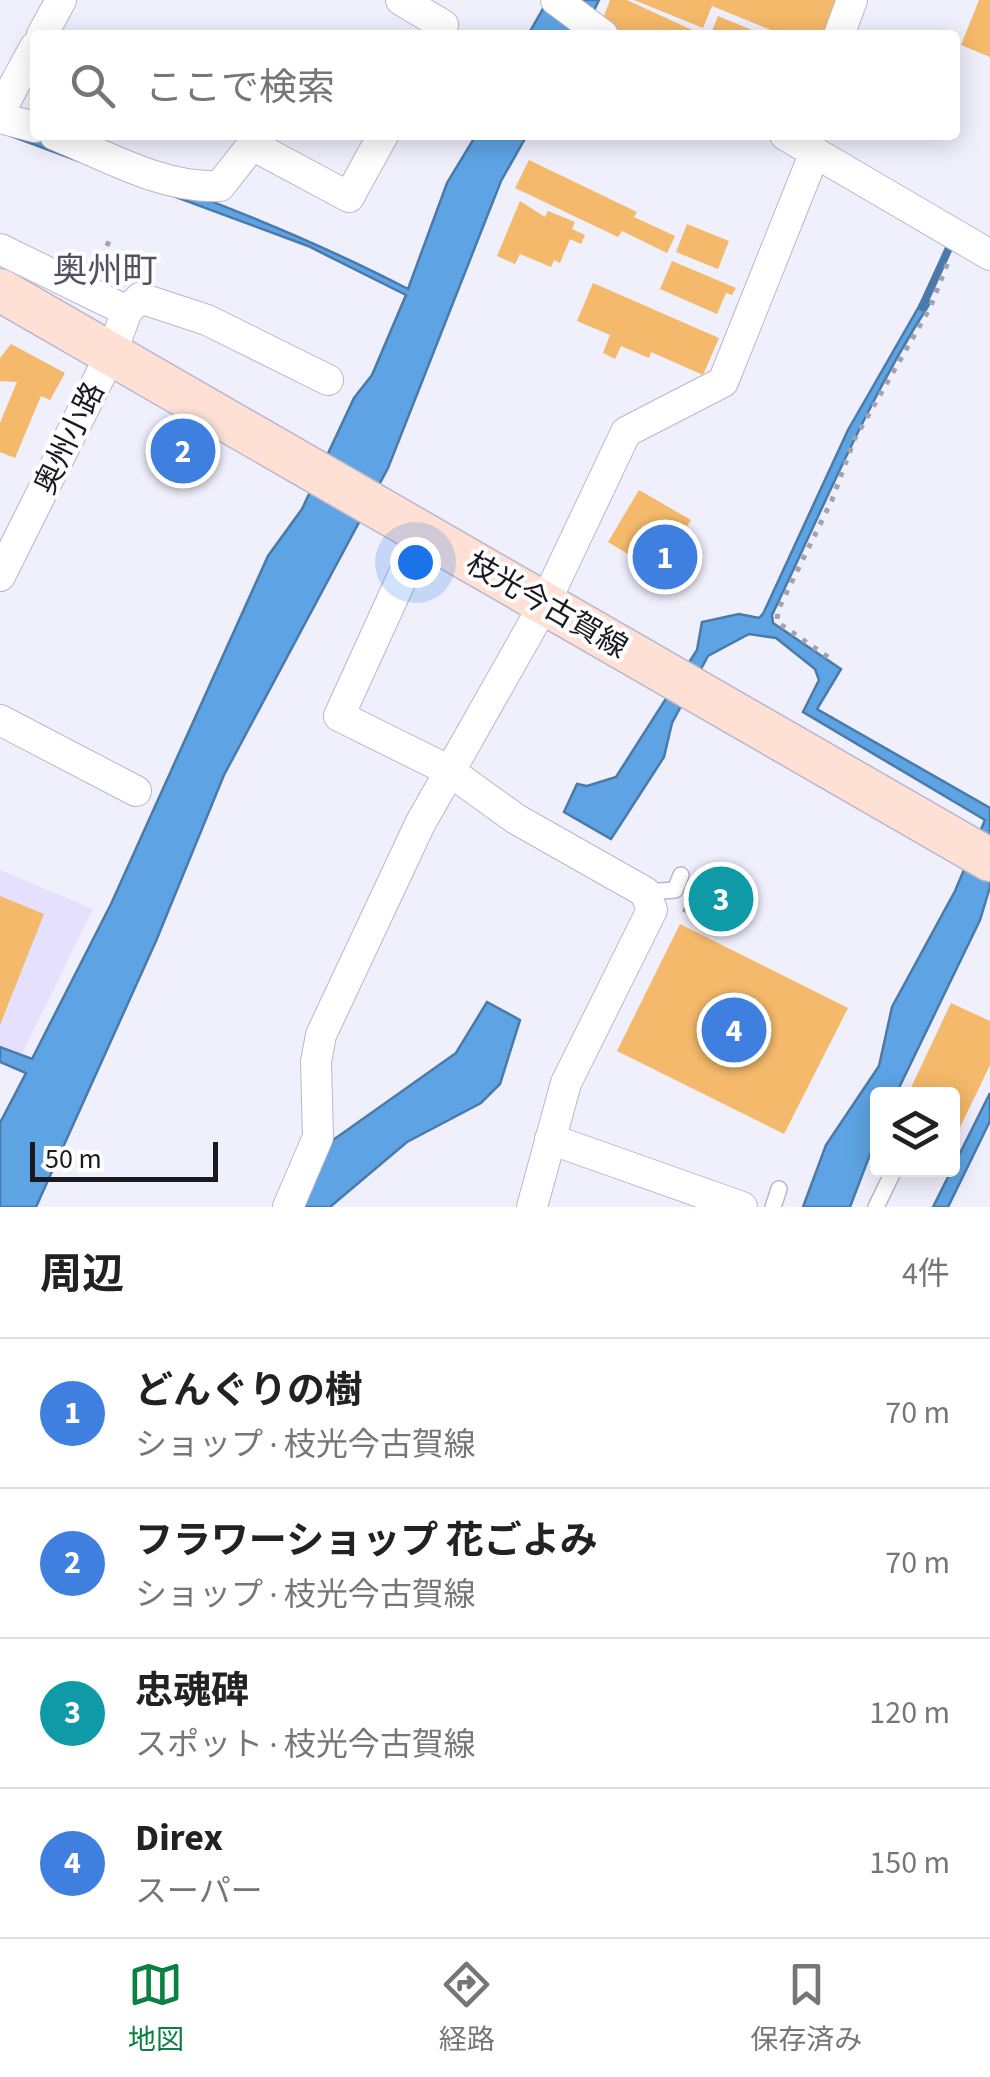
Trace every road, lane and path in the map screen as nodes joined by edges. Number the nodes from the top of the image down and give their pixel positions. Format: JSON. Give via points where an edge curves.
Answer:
{"nodes":[{"id":1,"x":61,"y":0,"type":"edge"},
{"id":2,"x":401,"y":0,"type":"edge"},
{"id":3,"x":556,"y":0,"type":"edge"},
{"id":4,"x":852,"y":0,"type":"edge"},
{"id":5,"x":45,"y":30,"type":"edge"},
{"id":6,"x":441,"y":30,"type":"edge"},
{"id":7,"x":595,"y":30,"type":"edge"},
{"id":8,"x":840,"y":30,"type":"edge"},
{"id":9,"x":30,"y":57,"type":"edge"},
{"id":10,"x":0,"y":110,"type":"edge"},
{"id":11,"x":0,"y":118,"type":"edge"},
{"id":12,"x":30,"y":126,"type":"edge"},
{"id":13,"x":63,"y":140,"type":"edge"},
{"id":14,"x":380,"y":140,"type":"edge"},
{"id":15,"x":799,"y":141,"type":"edge"},
{"id":16,"x":111,"y":236,"type":"dead end"},
{"id":17,"x":958,"y":236,"type":"junction"},
{"id":18,"x":0,"y":249,"type":"edge"},
{"id":19,"x":990,"y":255,"type":"edge"},
{"id":20,"x":0,"y":290,"type":"edge"},
{"id":21,"x":89,"y":291,"type":"junction"},
{"id":22,"x":126,"y":312,"type":"junction"},
{"id":23,"x":111,"y":354,"type":"junction"},
{"id":24,"x":328,"y":380,"type":"dead end"},
{"id":25,"x":429,"y":536,"type":"junction"},
{"id":26,"x":0,"y":576,"type":"edge"},
{"id":27,"x":544,"y":603,"type":"junction"},
{"id":28,"x":828,"y":658,"type":"dead end"},
{"id":29,"x":0,"y":720,"type":"edge"},
{"id":30,"x":448,"y":770,"type":"junction"},
{"id":31,"x":136,"y":791,"type":"dead end"},
{"id":32,"x":990,"y":860,"type":"edge"},
{"id":33,"x":681,"y":875,"type":"dead end"},
{"id":34,"x":648,"y":898,"type":"junction"},
{"id":35,"x":716,"y":923,"type":"dead end"},
{"id":36,"x":550,"y":1139,"type":"junction"},
{"id":37,"x":891,"y":1177,"type":"edge"},
{"id":38,"x":780,"y":1188,"type":"dead end"},
{"id":39,"x":288,"y":1207,"type":"edge"},
{"id":40,"x":532,"y":1207,"type":"edge"},
{"id":41,"x":742,"y":1207,"type":"edge"},
{"id":42,"x":773,"y":1207,"type":"edge"},
{"id":43,"x":876,"y":1207,"type":"edge"}],
"edges":[{"from":1,"to":5,"type":"street"},
{"from":2,"to":6,"type":"street","via":[[444,24]]},
{"from":3,"to":7,"type":"street"},
{"from":4,"to":8,"type":"street"},
{"from":9,"to":10,"type":"street"},
{"from":11,"to":12,"type":"street"},
{"from":13,"to":14,"type":"street","via":[[107,168],[220,186],[252,145],[349,197]]},
{"from":15,"to":17,"type":"street"},
{"from":15,"to":27,"type":"street","via":[[723,382],[626,432]]},
{"from":16,"to":21,"type":"path"},
{"from":17,"to":19,"type":"street"},
{"from":17,"to":28,"type":"path","via":[[930,308],[854,440],[778,610],[776,622]]},
{"from":18,"to":21,"type":"street"},
{"from":20,"to":23,"type":"main road","name":"枝光今古賀線"},
{"from":21,"to":22,"type":"street"},
{"from":22,"to":23,"type":"street","name":"奥州小路"},
{"from":22,"to":24,"type":"street","via":[[140,298],[152,300]]},
{"from":23,"to":25,"type":"main road","name":"枝光今古賀線"},
{"from":23,"to":26,"type":"street","name":"奥州小路"},
{"from":25,"to":27,"type":"main road","name":"枝光今古賀線"},
{"from":25,"to":30,"type":"street","via":[[406,570],[339,716]]},
{"from":27,"to":30,"type":"street"},
{"from":27,"to":32,"type":"main road","name":"枝光今古賀線"},
{"from":29,"to":31,"type":"street"},
{"from":30,"to":34,"type":"street","via":[[516,820]]},
{"from":30,"to":39,"type":"street","via":[[322,1035],[318,1137]]},
{"from":33,"to":34,"type":"lane","via":[[675,890]]},
{"from":34,"to":35,"type":"path"},
{"from":34,"to":36,"type":"street","via":[[652,910],[566,1083]]},
{"from":36,"to":40,"type":"street"},
{"from":36,"to":41,"type":"street"},
{"from":37,"to":43,"type":"lane"},
{"from":38,"to":42,"type":"lane"}]}
